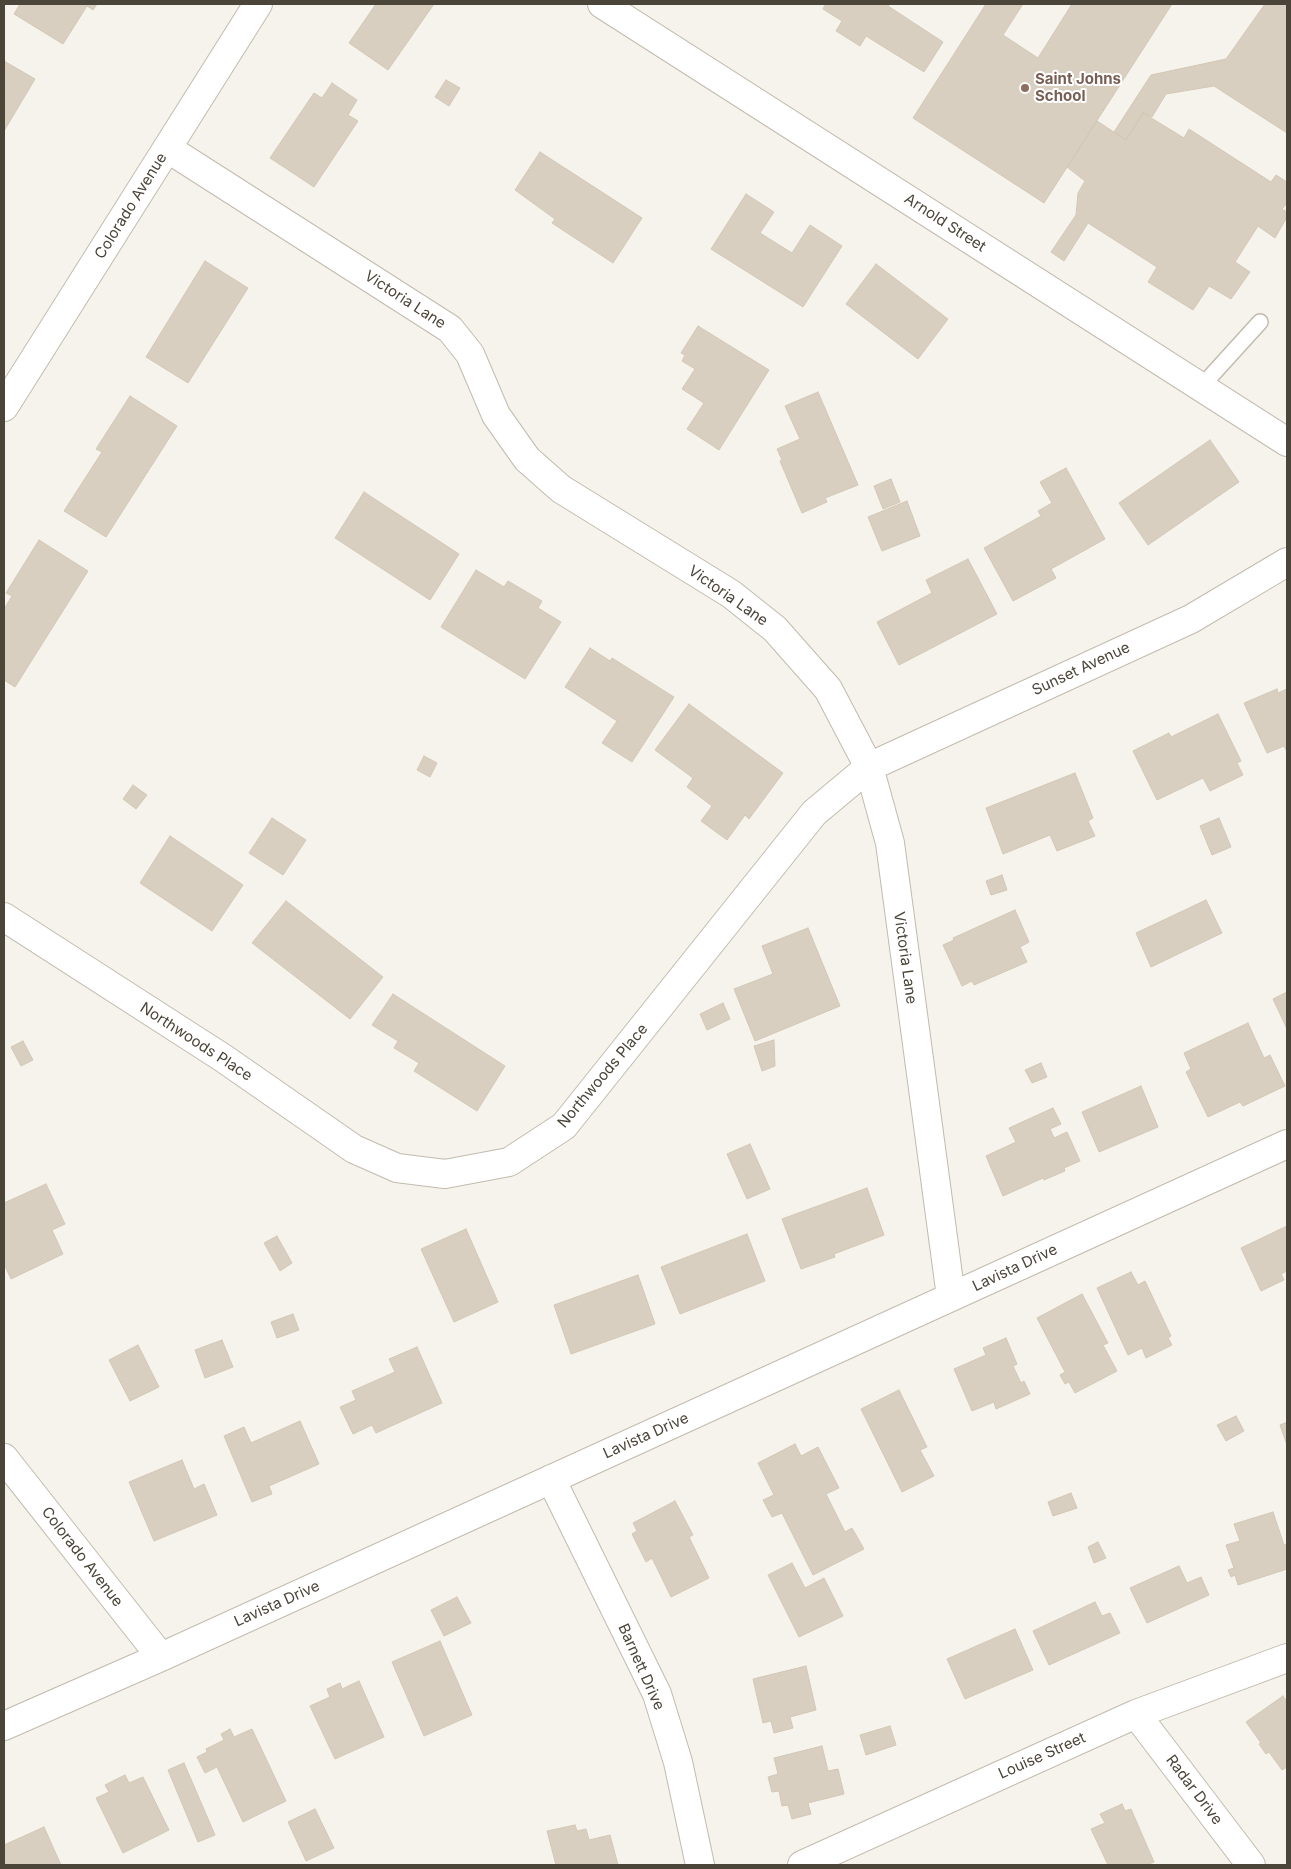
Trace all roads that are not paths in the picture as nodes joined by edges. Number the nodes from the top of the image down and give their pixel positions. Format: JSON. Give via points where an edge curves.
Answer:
{"nodes":[{"id":1,"x":258,"y":4,"type":"edge"},
{"id":2,"x":602,"y":4,"type":"edge"},
{"id":3,"x":167,"y":148,"type":"junction"},
{"id":4,"x":1260,"y":322,"type":"dead end"},
{"id":5,"x":1202,"y":387,"type":"junction"},
{"id":6,"x":4,"y":407,"type":"edge"},
{"id":7,"x":1287,"y":442,"type":"edge"},
{"id":8,"x":1287,"y":562,"type":"edge"},
{"id":9,"x":869,"y":767,"type":"junction"},
{"id":10,"x":4,"y":917,"type":"edge"},
{"id":11,"x":1287,"y":1144,"type":"edge"},
{"id":12,"x":951,"y":1297,"type":"junction"},
{"id":13,"x":4,"y":1458,"type":"edge"},
{"id":14,"x":551,"y":1479,"type":"junction"},
{"id":15,"x":160,"y":1657,"type":"junction"},
{"id":16,"x":1287,"y":1658,"type":"edge"},
{"id":17,"x":1136,"y":1714,"type":"junction"},
{"id":18,"x":4,"y":1726,"type":"edge"},
{"id":19,"x":700,"y":1865,"type":"edge"},
{"id":20,"x":802,"y":1865,"type":"edge"},
{"id":21,"x":1251,"y":1865,"type":"edge"}],
"edges":[{"from":1,"to":3,"type":"street","name":"Colorado Avenue"},
{"from":2,"to":5,"type":"street","name":"Arnold Street"},
{"from":3,"to":6,"type":"street","name":"Colorado Avenue"},
{"from":3,"to":9,"type":"street","name":"Victoria Lane","via":[[450,329],[470,354],[496,415],[526,459],[561,489],[730,594],[775,629],[828,689]]},
{"from":4,"to":5,"type":"lane"},
{"from":5,"to":7,"type":"street","name":"Arnold Street"},
{"from":8,"to":9,"type":"street","name":"Sunset Avenue","via":[[1191,619]]},
{"from":9,"to":10,"type":"street","name":"Northwoods Place","via":[[814,813],[564,1126],[509,1162],[445,1174],[398,1168],[354,1149],[223,1058]]},
{"from":9,"to":12,"type":"street","name":"Victoria Lane","via":[[890,843]]},
{"from":11,"to":12,"type":"street","name":"Lavista Drive"},
{"from":12,"to":14,"type":"street","name":"Lavista Drive"},
{"from":13,"to":15,"type":"street","name":"Colorado Avenue"},
{"from":14,"to":15,"type":"street","name":"Lavista Drive"},
{"from":14,"to":19,"type":"street","name":"Barnett Drive","via":[[657,1694],[678,1762]]},
{"from":15,"to":18,"type":"street","name":"Lavista Drive"},
{"from":16,"to":17,"type":"street","name":"Louise Street"},
{"from":17,"to":20,"type":"street","name":"Louise Street"},
{"from":17,"to":21,"type":"street","name":"Radar Drive"}]}
